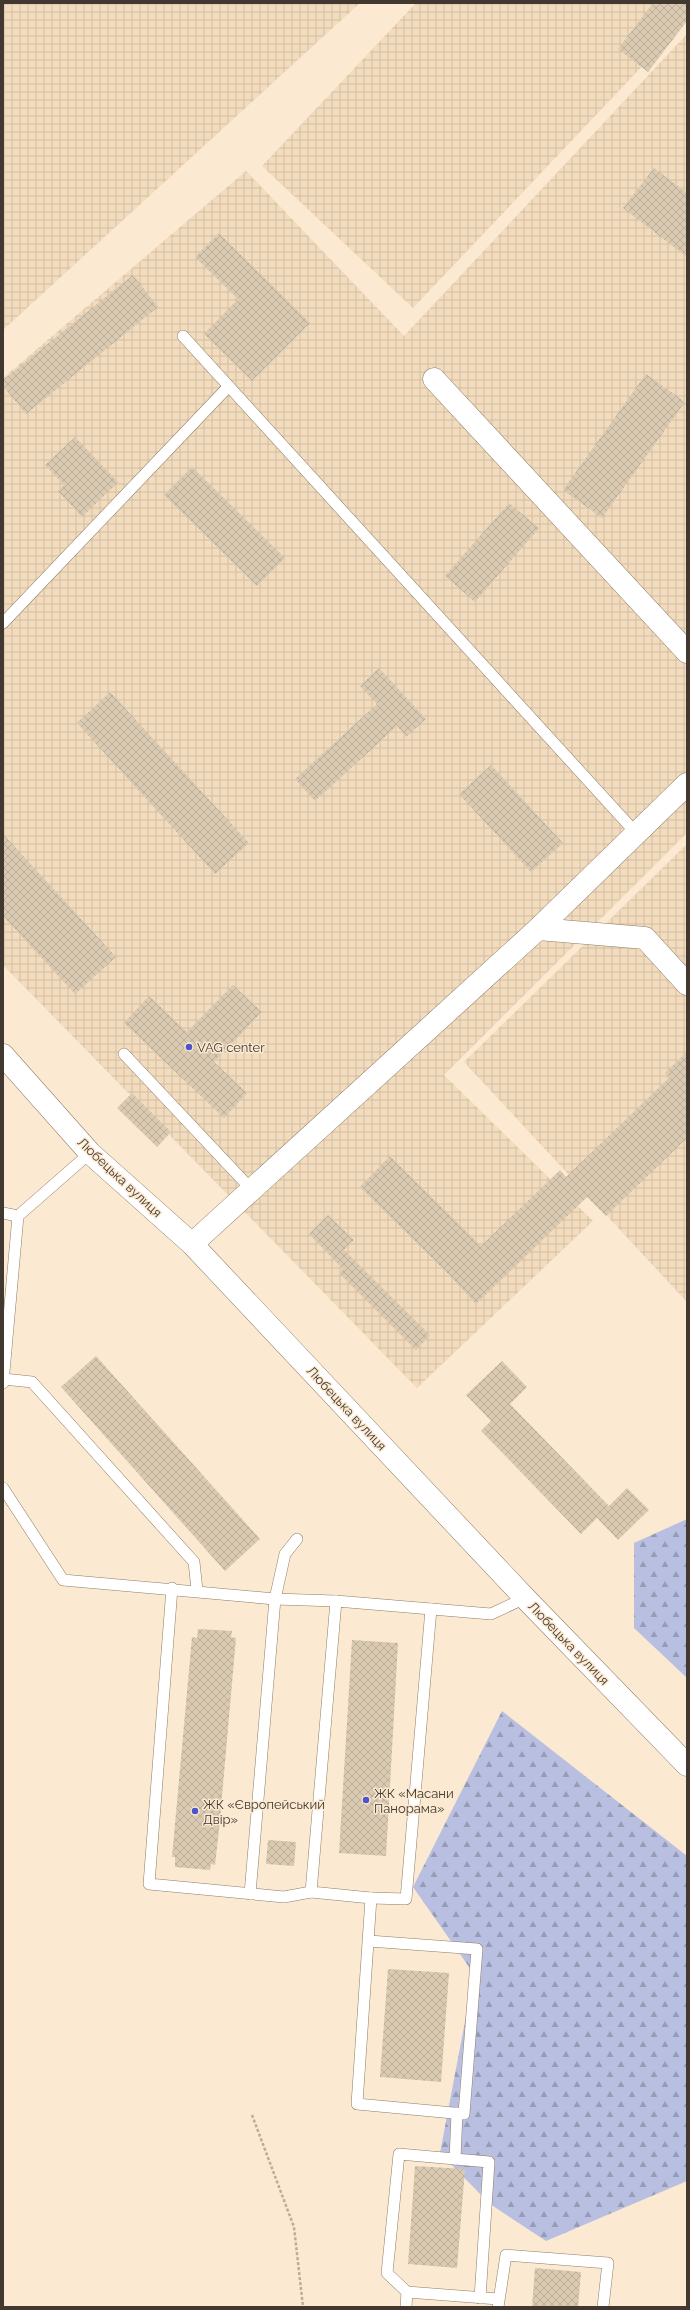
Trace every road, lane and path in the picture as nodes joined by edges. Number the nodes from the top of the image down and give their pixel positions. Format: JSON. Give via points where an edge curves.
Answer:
{"nodes":[{"id":1,"x":183,"y":336,"type":"dead end"},
{"id":2,"x":434,"y":379,"type":"dead end"},
{"id":3,"x":229,"y":386,"type":"junction"},
{"id":4,"x":3,"y":623,"type":"edge"},
{"id":5,"x":687,"y":652,"type":"edge"},
{"id":6,"x":687,"y":784,"type":"edge"},
{"id":7,"x":636,"y":833,"type":"junction"},
{"id":8,"x":538,"y":929,"type":"junction"},
{"id":9,"x":687,"y":984,"type":"edge"},
{"id":10,"x":124,"y":1054,"type":"dead end"},
{"id":11,"x":3,"y":1055,"type":"edge"},
{"id":12,"x":90,"y":1153,"type":"junction"},
{"id":13,"x":252,"y":1190,"type":"junction"},
{"id":14,"x":3,"y":1213,"type":"edge"},
{"id":15,"x":18,"y":1216,"type":"junction"},
{"id":16,"x":192,"y":1244,"type":"junction"},
{"id":17,"x":3,"y":1381,"type":"edge"},
{"id":18,"x":3,"y":1488,"type":"edge"},
{"id":19,"x":297,"y":1539,"type":"dead end"},
{"id":20,"x":172,"y":1588,"type":"junction"},
{"id":21,"x":196,"y":1590,"type":"junction"},
{"id":22,"x":525,"y":1598,"type":"junction"},
{"id":23,"x":275,"y":1599,"type":"junction"},
{"id":24,"x":336,"y":1601,"type":"junction"},
{"id":25,"x":432,"y":1609,"type":"junction"},
{"id":26,"x":687,"y":1765,"type":"edge"},
{"id":27,"x":311,"y":1892,"type":"junction"},
{"id":28,"x":250,"y":1894,"type":"junction"},
{"id":29,"x":371,"y":1898,"type":"junction"},
{"id":30,"x":369,"y":1941,"type":"junction"},
{"id":31,"x":457,"y":2113,"type":"junction"},
{"id":32,"x":252,"y":2115,"type":"dead end"},
{"id":33,"x":455,"y":2159,"type":"junction"},
{"id":34,"x":407,"y":2292,"type":"junction"},
{"id":35,"x":480,"y":2298,"type":"junction"},
{"id":36,"x":450,"y":2301,"type":"edge"},
{"id":37,"x":498,"y":2303,"type":"edge"},
{"id":38,"x":303,"y":2307,"type":"edge"},
{"id":39,"x":406,"y":2307,"type":"edge"},
{"id":40,"x":604,"y":2307,"type":"edge"}],
"edges":[{"from":1,"to":3,"type":"lane"},
{"from":2,"to":5,"type":"street"},
{"from":3,"to":4,"type":"lane"},
{"from":3,"to":7,"type":"lane"},
{"from":6,"to":7,"type":"street"},
{"from":7,"to":8,"type":"street"},
{"from":8,"to":9,"type":"street","via":[[645,938]]},
{"from":8,"to":13,"type":"street"},
{"from":10,"to":13,"type":"lane"},
{"from":11,"to":12,"type":"street","name":"Любецька вулиця"},
{"from":12,"to":15,"type":"lane"},
{"from":12,"to":16,"type":"street","name":"Любецька вулиця"},
{"from":13,"to":16,"type":"street"},
{"from":14,"to":15,"type":"lane"},
{"from":15,"to":17,"type":"lane"},
{"from":16,"to":22,"type":"street","name":"Любецька вулиця"},
{"from":17,"to":21,"type":"lane","via":[[32,1382],[194,1562]]},
{"from":18,"to":20,"type":"lane","via":[[63,1580]]},
{"from":19,"to":23,"type":"lane","via":[[285,1554]]},
{"from":20,"to":21,"type":"lane"},
{"from":20,"to":28,"type":"lane","via":[[149,1884]]},
{"from":21,"to":23,"type":"lane"},
{"from":22,"to":25,"type":"lane","via":[[491,1614]]},
{"from":22,"to":26,"type":"street","name":"Любецька вулиця"},
{"from":23,"to":24,"type":"lane"},
{"from":23,"to":28,"type":"lane"},
{"from":24,"to":25,"type":"lane"},
{"from":24,"to":27,"type":"lane"},
{"from":25,"to":29,"type":"lane","via":[[406,1899]]},
{"from":27,"to":28,"type":"lane","via":[[284,1897]]},
{"from":27,"to":29,"type":"lane"},
{"from":29,"to":30,"type":"lane"},
{"from":30,"to":31,"type":"lane","via":[[357,2104]]},
{"from":30,"to":31,"type":"lane","via":[[477,1949],[464,2114]]},
{"from":31,"to":33,"type":"lane"},
{"from":32,"to":38,"type":"path","via":[[294,2227]]},
{"from":33,"to":34,"type":"lane","via":[[399,2154],[387,2273]]},
{"from":33,"to":35,"type":"lane","via":[[489,2162]]},
{"from":34,"to":36,"type":"lane"},
{"from":34,"to":39,"type":"lane"},
{"from":35,"to":36,"type":"lane"},
{"from":35,"to":37,"type":"lane"},
{"from":37,"to":40,"type":"lane","via":[[506,2255],[608,2263]]}]}
